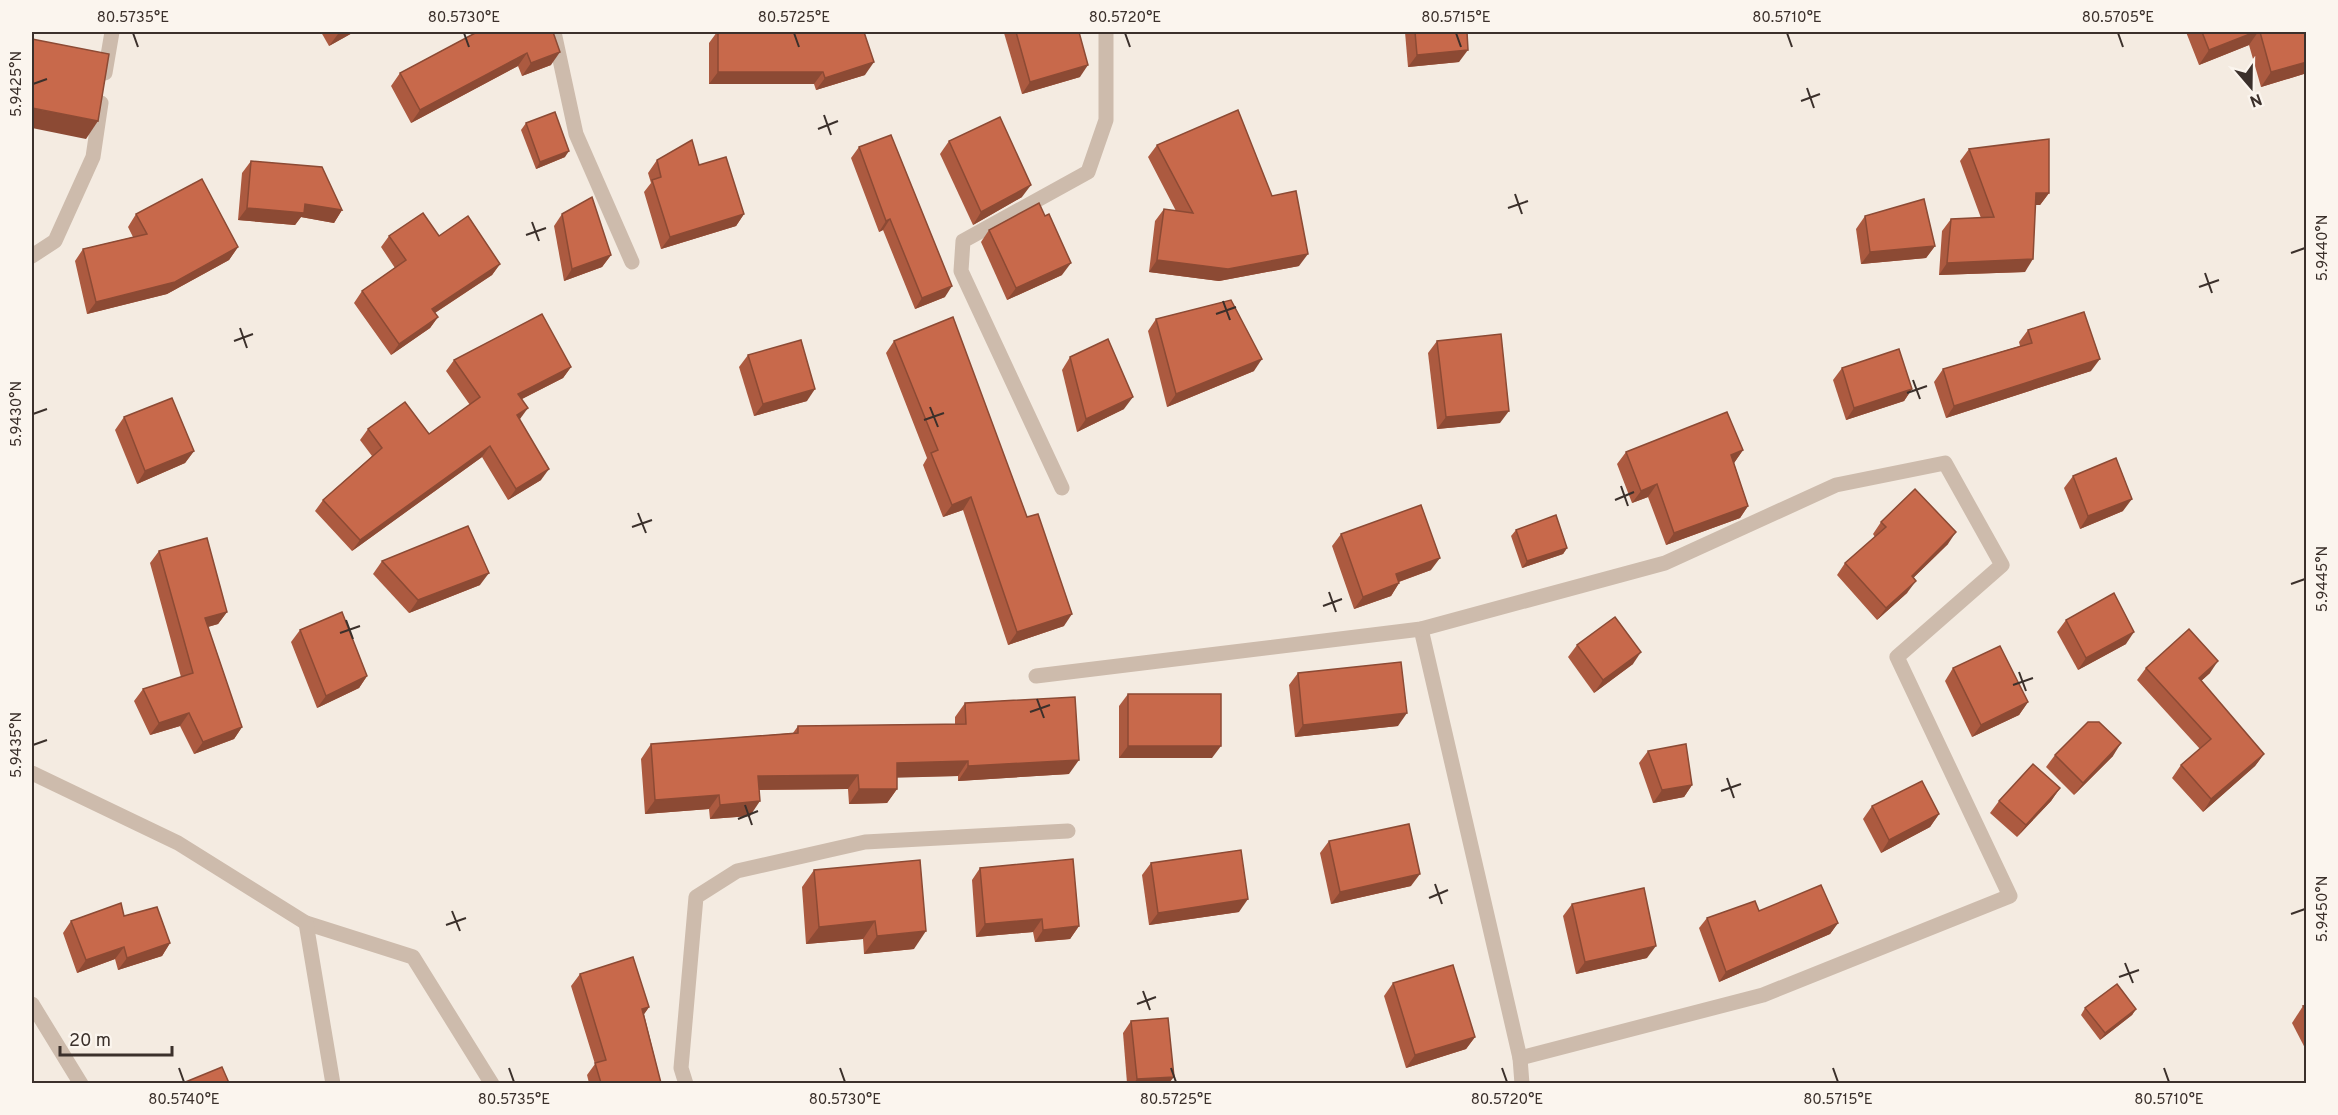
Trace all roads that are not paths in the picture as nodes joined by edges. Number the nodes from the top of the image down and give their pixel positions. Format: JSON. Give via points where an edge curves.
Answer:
{"nodes":[{"id":1,"x":112,"y":32,"type":"edge"},
{"id":2,"x":554,"y":32,"type":"edge"},
{"id":3,"x":1106,"y":32,"type":"edge"},
{"id":4,"x":32,"y":256,"type":"edge"},
{"id":5,"x":632,"y":262,"type":"dead end"},
{"id":6,"x":1062,"y":488,"type":"dead end"},
{"id":7,"x":1421,"y":629,"type":"junction"},
{"id":8,"x":1036,"y":676,"type":"dead end"},
{"id":9,"x":32,"y":773,"type":"edge"},
{"id":10,"x":1068,"y":831,"type":"dead end"},
{"id":11,"x":306,"y":923,"type":"junction"},
{"id":12,"x":32,"y":1004,"type":"edge"},
{"id":13,"x":1520,"y":1058,"type":"junction"},
{"id":14,"x":81,"y":1083,"type":"edge"},
{"id":15,"x":333,"y":1083,"type":"edge"},
{"id":16,"x":492,"y":1083,"type":"edge"},
{"id":17,"x":686,"y":1083,"type":"edge"},
{"id":18,"x":1522,"y":1083,"type":"edge"}],
"edges":[{"from":1,"to":4,"type":"street","via":[[93,157],[55,241]]},
{"from":2,"to":5,"type":"street","via":[[576,134]]},
{"from":3,"to":6,"type":"street","via":[[1106,120],[1088,172],[963,241],[961,271]]},
{"from":7,"to":8,"type":"street"},
{"from":7,"to":13,"type":"street"},
{"from":7,"to":13,"type":"street","via":[[1665,563],[1836,485],[1945,463],[2002,566],[1897,657],[2010,896],[1763,995]]},
{"from":9,"to":11,"type":"street","via":[[178,843]]},
{"from":10,"to":17,"type":"street","via":[[865,842],[737,871],[696,897],[681,1068]]},
{"from":11,"to":15,"type":"street"},
{"from":11,"to":16,"type":"street","via":[[413,957]]},
{"from":12,"to":14,"type":"street"},
{"from":13,"to":18,"type":"street"}]}
